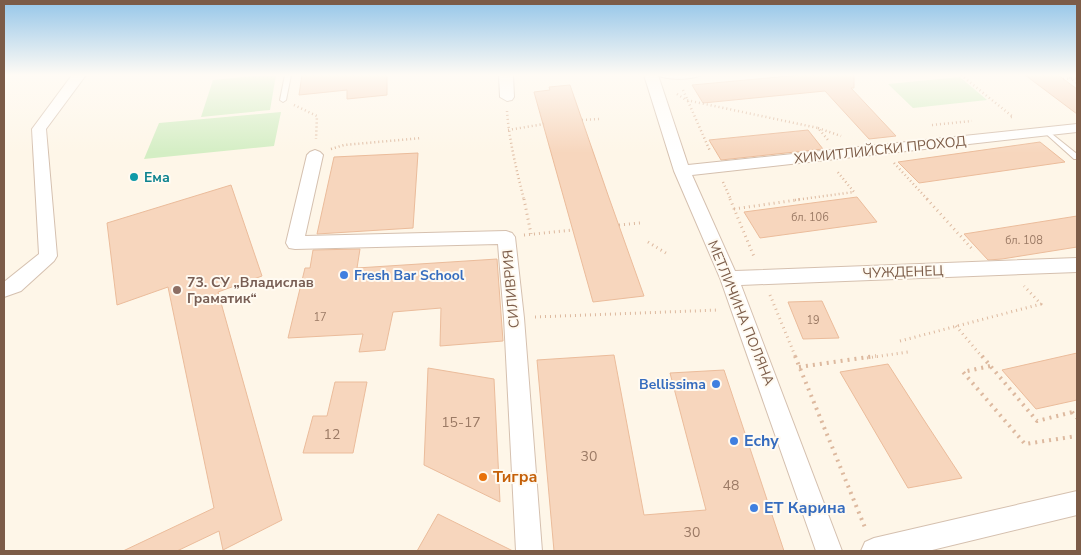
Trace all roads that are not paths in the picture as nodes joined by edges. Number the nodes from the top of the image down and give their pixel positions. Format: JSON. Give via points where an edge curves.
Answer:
{"nodes":[{"id":1,"x":60,"y":101,"type":"edge"},
{"id":2,"x":507,"y":101,"type":"edge"},
{"id":3,"x":659,"y":101,"type":"edge"},
{"id":4,"x":507,"y":104,"type":"road end"},
{"id":5,"x":1077,"y":128,"type":"edge"},
{"id":6,"x":1046,"y":132,"type":"junction"},
{"id":7,"x":315,"y":155,"type":"road end"},
{"id":8,"x":1077,"y":156,"type":"edge"},
{"id":9,"x":682,"y":171,"type":"junction"},
{"id":10,"x":1077,"y":265,"type":"edge"},
{"id":11,"x":762,"y":277,"type":"joint"},
{"id":12,"x":728,"y":278,"type":"junction"},
{"id":13,"x":9,"y":288,"type":"edge"},
{"id":14,"x":740,"y":309,"type":"joint"},
{"id":15,"x":1077,"y":503,"type":"edge"},
{"id":16,"x":529,"y":551,"type":"edge"},
{"id":17,"x":828,"y":551,"type":"edge"},
{"id":18,"x":875,"y":551,"type":"edge"}],
"edges":[{"from":1,"to":13,"type":"street","via":[[39,129],[48,256]]},
{"from":2,"to":4,"type":"street"},
{"from":3,"to":9,"type":"street","name":"МЕТЛИЧИНА ПОЛЯНА"},
{"from":5,"to":6,"type":"street","name":"ХИМИТЛИЙСКИ ПРОХОД"},
{"from":6,"to":8,"type":"lane"},
{"from":6,"to":9,"type":"street","name":"ХИМИТЛИЙСКИ ПРОХОД"},
{"from":7,"to":16,"type":"street","name":"СИЛИВРИЯ","via":[[296,243],[506,237]]},
{"from":9,"to":12,"type":"street","name":"МЕТЛИЧИНА ПОЛЯНА"},
{"from":10,"to":11,"type":"street","name":"ЧУЖДЕНЕЦ"},
{"from":11,"to":12,"type":"street","name":"ЧУЖДЕНЕЦ"},
{"from":12,"to":14,"type":"street","name":"МЕТЛИЧИНА ПОЛЯНА"},
{"from":14,"to":17,"type":"street","name":"МЕТЛИЧИНА ПОЛЯНА"},
{"from":15,"to":18,"type":"street"}]}
